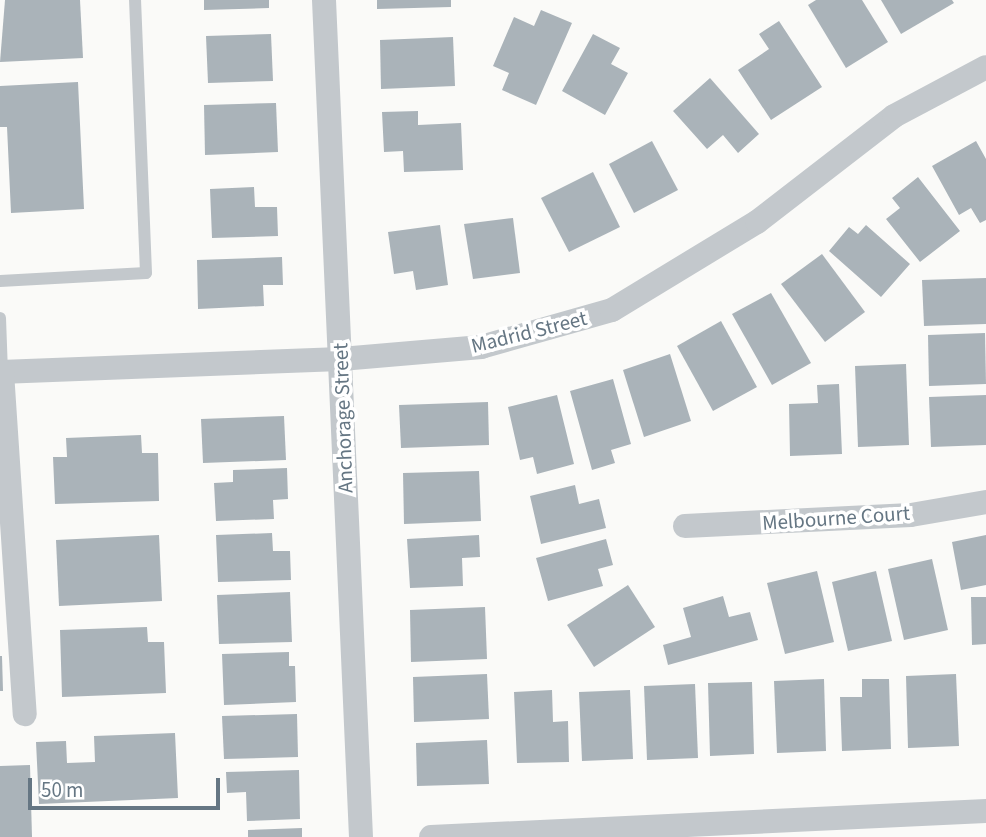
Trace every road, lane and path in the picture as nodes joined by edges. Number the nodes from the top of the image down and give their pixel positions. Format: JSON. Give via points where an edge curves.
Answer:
{"nodes":[{"id":1,"x":135,"y":0,"type":"edge"},
{"id":2,"x":324,"y":0,"type":"edge"},
{"id":3,"x":986,"y":67,"type":"edge"},
{"id":4,"x":0,"y":281,"type":"edge"},
{"id":5,"x":0,"y":318,"type":"edge"},
{"id":6,"x":341,"y":359,"type":"junction"},
{"id":7,"x":1,"y":372,"type":"edge"},
{"id":8,"x":986,"y":502,"type":"edge"},
{"id":9,"x":685,"y":526,"type":"dead end"},
{"id":10,"x":25,"y":714,"type":"dead end"},
{"id":11,"x":986,"y":811,"type":"edge"},
{"id":12,"x":360,"y":837,"type":"edge"},
{"id":13,"x":431,"y":837,"type":"edge"}],
"edges":[{"from":1,"to":4,"type":"lane","via":[[146,273]]},
{"from":2,"to":6,"type":"street","name":"Anchorage Street"},
{"from":3,"to":6,"type":"street","name":"Madrid Street","via":[[894,116],[757,222],[612,310],[481,347]]},
{"from":5,"to":7,"type":"lane"},
{"from":6,"to":7,"type":"street","name":"Madrid Street"},
{"from":6,"to":12,"type":"street","name":"Anchorage Street"},
{"from":7,"to":10,"type":"street"},
{"from":8,"to":9,"type":"street","name":"Melbourne Court","via":[[911,514]]},
{"from":11,"to":13,"type":"street"}]}
